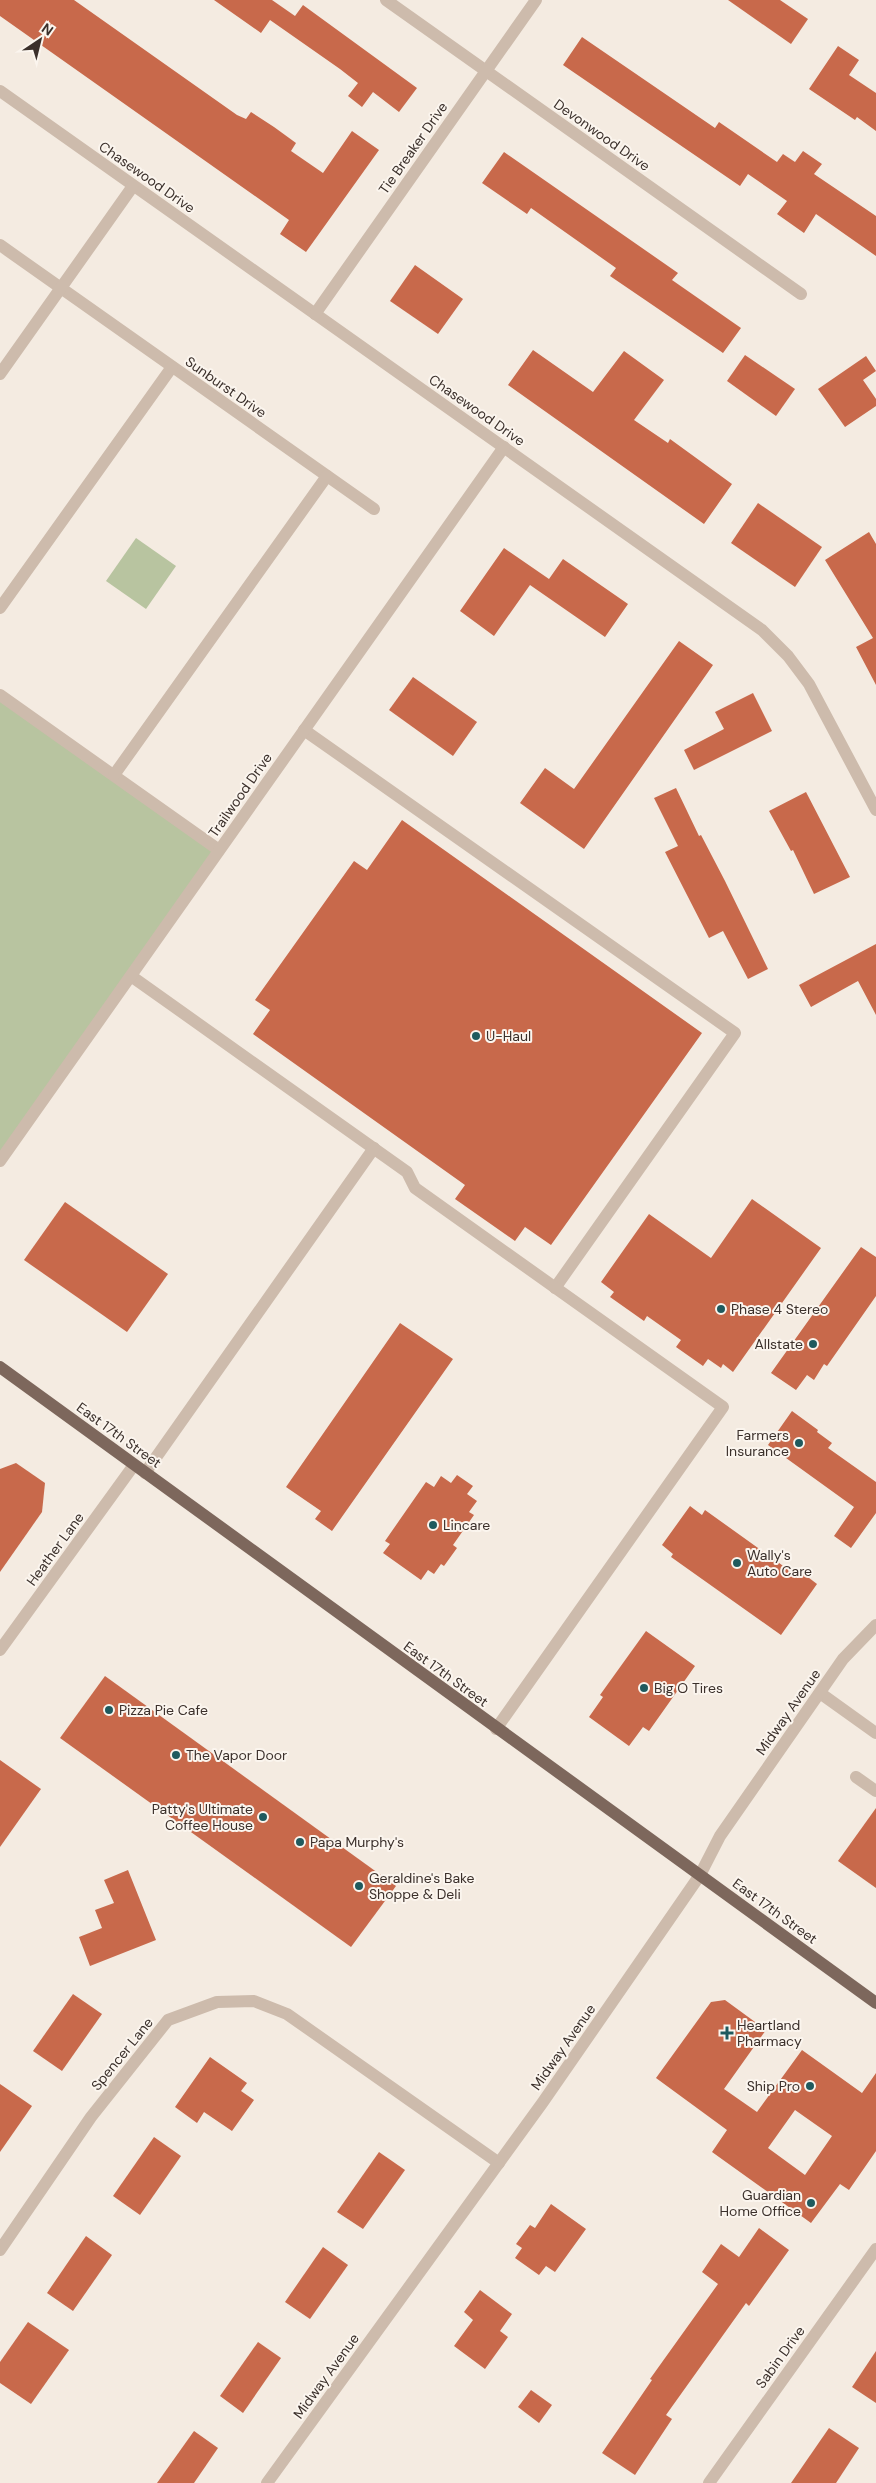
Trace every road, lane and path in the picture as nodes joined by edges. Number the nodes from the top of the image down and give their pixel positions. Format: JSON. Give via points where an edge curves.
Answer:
{"nodes":[{"id":1,"x":386,"y":0,"type":"edge"},
{"id":2,"x":536,"y":0,"type":"edge"},
{"id":3,"x":486,"y":70,"type":"junction"},
{"id":4,"x":0,"y":92,"type":"edge"},
{"id":5,"x":133,"y":186,"type":"junction"},
{"id":6,"x":0,"y":246,"type":"edge"},
{"id":7,"x":60,"y":289,"type":"junction"},
{"id":8,"x":801,"y":294,"type":"dead end"},
{"id":9,"x":315,"y":314,"type":"junction"},
{"id":10,"x":172,"y":367,"type":"junction"},
{"id":11,"x":0,"y":374,"type":"edge"},
{"id":12,"x":504,"y":447,"type":"junction"},
{"id":13,"x":327,"y":476,"type":"junction"},
{"id":14,"x":374,"y":509,"type":"dead end"},
{"id":15,"x":0,"y":608,"type":"edge"},
{"id":16,"x":0,"y":695,"type":"edge"},
{"id":17,"x":304,"y":730,"type":"junction"},
{"id":18,"x":114,"y":775,"type":"junction"},
{"id":19,"x":876,"y":810,"type":"edge"},
{"id":20,"x":219,"y":850,"type":"junction"},
{"id":21,"x":131,"y":976,"type":"junction"},
{"id":22,"x":374,"y":1148,"type":"junction"},
{"id":23,"x":0,"y":1161,"type":"edge"},
{"id":24,"x":555,"y":1288,"type":"junction"},
{"id":25,"x":0,"y":1367,"type":"edge"},
{"id":26,"x":134,"y":1464,"type":"junction"},
{"id":27,"x":145,"y":1473,"type":"junction"},
{"id":28,"x":876,"y":1625,"type":"edge"},
{"id":29,"x":0,"y":1650,"type":"edge"},
{"id":30,"x":820,"y":1693,"type":"junction"},
{"id":31,"x":496,"y":1729,"type":"junction"},
{"id":32,"x":876,"y":1733,"type":"edge"},
{"id":33,"x":856,"y":1777,"type":"dead end"},
{"id":34,"x":876,"y":1790,"type":"edge"},
{"id":35,"x":700,"y":1875,"type":"junction"},
{"id":36,"x":876,"y":2003,"type":"edge"},
{"id":37,"x":499,"y":2163,"type":"junction"},
{"id":38,"x":876,"y":2249,"type":"edge"},
{"id":39,"x":0,"y":2250,"type":"edge"},
{"id":40,"x":267,"y":2483,"type":"edge"},
{"id":41,"x":709,"y":2483,"type":"edge"}],
"edges":[{"from":1,"to":3,"type":"street","name":"Devonwood Drive"},
{"from":2,"to":3,"type":"street","name":"Tie Breaker Drive"},
{"from":3,"to":8,"type":"street","name":"Devonwood Drive"},
{"from":3,"to":9,"type":"street","name":"Tie Breaker Drive"},
{"from":4,"to":5,"type":"street","name":"Chasewood Drive"},
{"from":5,"to":7,"type":"street"},
{"from":5,"to":9,"type":"street","name":"Chasewood Drive"},
{"from":6,"to":7,"type":"street","name":"Sunburst Drive"},
{"from":7,"to":10,"type":"street","name":"Sunburst Drive"},
{"from":7,"to":11,"type":"street"},
{"from":9,"to":12,"type":"street","name":"Chasewood Drive"},
{"from":10,"to":13,"type":"street","name":"Sunburst Drive"},
{"from":10,"to":15,"type":"street"},
{"from":12,"to":17,"type":"street","name":"Trailwood Drive"},
{"from":12,"to":19,"type":"street","name":"Chasewood Drive","via":[[762,630],[788,656],[809,684]]},
{"from":13,"to":14,"type":"street","name":"Sunburst Drive"},
{"from":13,"to":18,"type":"street"},
{"from":16,"to":18,"type":"street"},
{"from":17,"to":20,"type":"street","name":"Trailwood Drive"},
{"from":17,"to":24,"type":"street","via":[[735,1033]]},
{"from":18,"to":20,"type":"street"},
{"from":20,"to":21,"type":"street","name":"Trailwood Drive"},
{"from":21,"to":22,"type":"street"},
{"from":21,"to":23,"type":"street","name":"Trailwood Drive"},
{"from":22,"to":24,"type":"street","via":[[407,1172],[415,1188]]},
{"from":22,"to":27,"type":"street"},
{"from":24,"to":31,"type":"street","via":[[723,1408]]},
{"from":25,"to":26,"type":"main road","name":"East 17th Street"},
{"from":26,"to":27,"type":"main road","name":"East 17th Street"},
{"from":26,"to":29,"type":"street","name":"Heather Lane"},
{"from":27,"to":31,"type":"main road","name":"East 17th Street"},
{"from":28,"to":30,"type":"street","name":"Midway Avenue","via":[[843,1659]]},
{"from":30,"to":32,"type":"street"},
{"from":30,"to":35,"type":"street","name":"Midway Avenue","via":[[720,1836]]},
{"from":31,"to":35,"type":"main road","name":"East 17th Street"},
{"from":33,"to":34,"type":"street"},
{"from":35,"to":36,"type":"main road","name":"East 17th Street"},
{"from":35,"to":37,"type":"street","name":"Midway Avenue"},
{"from":37,"to":39,"type":"street","name":"Spencer Lane","via":[[287,2014],[254,2001],[217,2002],[168,2020],[91,2117]]},
{"from":37,"to":40,"type":"street","name":"Midway Avenue"},
{"from":38,"to":41,"type":"street","name":"Sabin Drive"}]}
